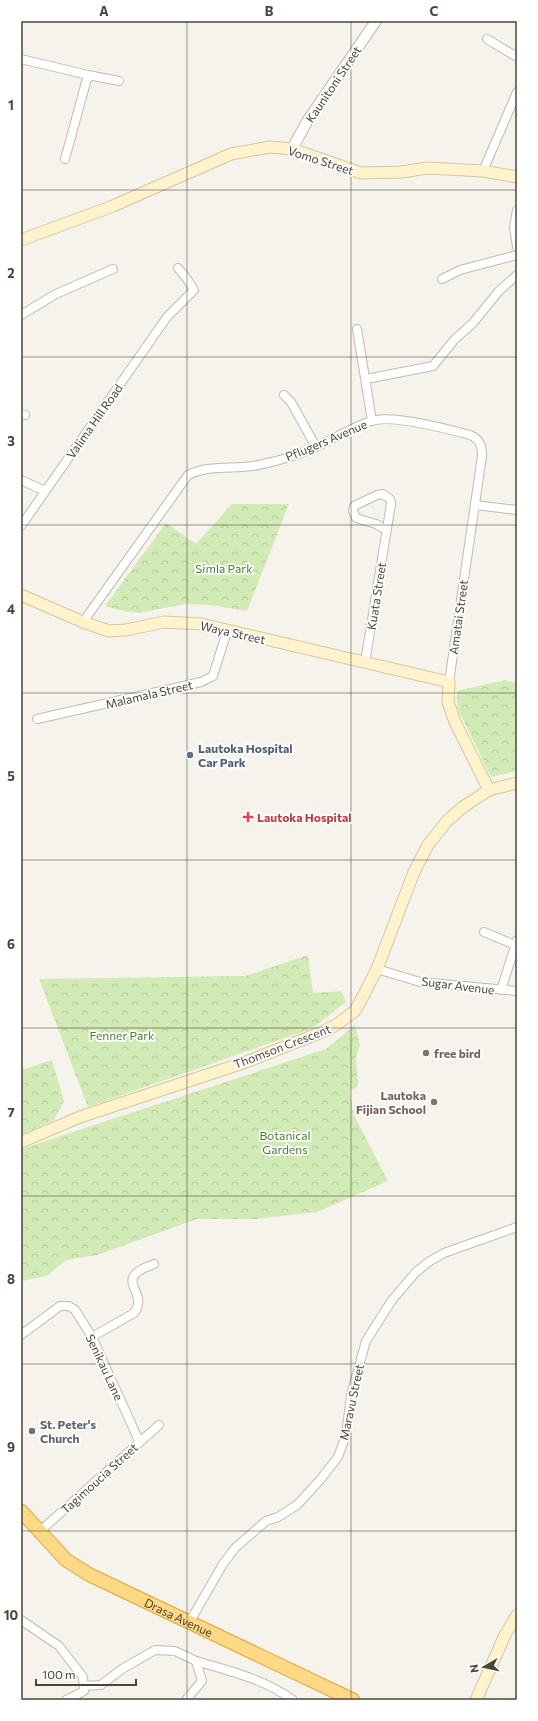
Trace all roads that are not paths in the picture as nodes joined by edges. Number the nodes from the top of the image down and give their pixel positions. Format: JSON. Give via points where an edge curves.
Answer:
{"nodes":[{"id":1,"x":376,"y":21,"type":"edge"},
{"id":2,"x":487,"y":39,"type":"dead end"},
{"id":3,"x":517,"y":57,"type":"edge"},
{"id":4,"x":21,"y":59,"type":"edge"},
{"id":5,"x":88,"y":75,"type":"junction"},
{"id":6,"x":119,"y":81,"type":"dead end"},
{"id":7,"x":517,"y":92,"type":"edge"},
{"id":8,"x":292,"y":149,"type":"junction"},
{"id":9,"x":65,"y":159,"type":"dead end"},
{"id":10,"x":483,"y":171,"type":"junction"},
{"id":11,"x":517,"y":177,"type":"edge"},
{"id":12,"x":517,"y":210,"type":"edge"},
{"id":13,"x":21,"y":240,"type":"edge"},
{"id":14,"x":517,"y":247,"type":"edge"},
{"id":15,"x":517,"y":255,"type":"edge"},
{"id":16,"x":113,"y":268,"type":"dead end"},
{"id":17,"x":178,"y":268,"type":"dead end"},
{"id":18,"x":517,"y":275,"type":"edge"},
{"id":19,"x":442,"y":279,"type":"dead end"},
{"id":20,"x":21,"y":315,"type":"edge"},
{"id":21,"x":358,"y":329,"type":"dead end"},
{"id":22,"x":366,"y":379,"type":"junction"},
{"id":23,"x":284,"y":395,"type":"dead end"},
{"id":24,"x":372,"y":420,"type":"junction"},
{"id":25,"x":476,"y":438,"type":"joint"},
{"id":26,"x":316,"y":447,"type":"junction"},
{"id":27,"x":21,"y":480,"type":"edge"},
{"id":28,"x":45,"y":491,"type":"junction"},
{"id":29,"x":475,"y":505,"type":"junction"},
{"id":30,"x":517,"y":510,"type":"edge"},
{"id":31,"x":21,"y":526,"type":"edge"},
{"id":32,"x":386,"y":530,"type":"junction"},
{"id":33,"x":21,"y":595,"type":"edge"},
{"id":34,"x":83,"y":622,"type":"junction"},
{"id":35,"x":227,"y":631,"type":"junction"},
{"id":36,"x":365,"y":662,"type":"junction"},
{"id":37,"x":449,"y":682,"type":"junction"},
{"id":38,"x":37,"y":719,"type":"dead end"},
{"id":39,"x":517,"y":783,"type":"edge"},
{"id":40,"x":489,"y":790,"type":"junction"},
{"id":41,"x":484,"y":932,"type":"dead end"},
{"id":42,"x":516,"y":942,"type":"edge"},
{"id":43,"x":377,"y":969,"type":"junction"},
{"id":44,"x":501,"y":990,"type":"junction"},
{"id":45,"x":517,"y":992,"type":"edge"},
{"id":46,"x":21,"y":1142,"type":"edge"},
{"id":47,"x":517,"y":1227,"type":"edge"},
{"id":48,"x":154,"y":1264,"type":"dead end"},
{"id":49,"x":21,"y":1335,"type":"edge"},
{"id":50,"x":92,"y":1337,"type":"junction"},
{"id":51,"x":159,"y":1424,"type":"dead end"},
{"id":52,"x":139,"y":1441,"type":"junction"},
{"id":53,"x":21,"y":1511,"type":"edge"},
{"id":54,"x":40,"y":1532,"type":"junction"},
{"id":55,"x":517,"y":1615,"type":"edge"},
{"id":56,"x":21,"y":1620,"type":"edge"},
{"id":57,"x":189,"y":1623,"type":"junction"},
{"id":58,"x":196,"y":1661,"type":"junction"},
{"id":59,"x":84,"y":1686,"type":"junction"},
{"id":60,"x":66,"y":1700,"type":"edge"},
{"id":61,"x":186,"y":1700,"type":"edge"},
{"id":62,"x":293,"y":1700,"type":"edge"},
{"id":63,"x":353,"y":1700,"type":"edge"},
{"id":64,"x":476,"y":1700,"type":"edge"}],
"edges":[{"from":1,"to":8,"type":"street","name":"Kaunitoni Street","via":[[308,120]]},
{"from":2,"to":3,"type":"street"},
{"from":4,"to":5,"type":"street"},
{"from":5,"to":6,"type":"street"},
{"from":5,"to":9,"type":"street"},
{"from":7,"to":10,"type":"street"},
{"from":8,"to":10,"type":"main road","name":"Vomo Street","via":[[361,173],[402,172],[428,168]]},
{"from":8,"to":13,"type":"main road","name":"Vomo Street","via":[[270,147],[231,154],[114,206]]},
{"from":10,"to":11,"type":"main road","name":"Vomo Street"},
{"from":12,"to":14,"type":"street","via":[[514,227]]},
{"from":15,"to":19,"type":"street","via":[[460,270]]},
{"from":16,"to":20,"type":"street","via":[[56,294]]},
{"from":17,"to":28,"type":"street","name":"Valima Hill Road","via":[[194,290],[167,317]]},
{"from":18,"to":22,"type":"street","via":[[498,291],[433,366]]},
{"from":21,"to":22,"type":"street"},
{"from":22,"to":24,"type":"street"},
{"from":23,"to":26,"type":"street","via":[[291,402]]},
{"from":24,"to":25,"type":"street","name":"Pflugers Avenue","via":[[418,423]]},
{"from":24,"to":26,"type":"street","name":"Pflugers Avenue"},
{"from":25,"to":29,"type":"street","name":"Amatai Street","via":[[482,446],[482,456]]},
{"from":26,"to":34,"type":"street","name":"Pflugers Avenue","via":[[261,465],[200,470],[188,475]]},
{"from":27,"to":28,"type":"street"},
{"from":28,"to":31,"type":"street","name":"Valima Hill Road"},
{"from":29,"to":30,"type":"street"},
{"from":29,"to":37,"type":"street","name":"Amatai Street"},
{"from":32,"to":32,"type":"street","name":"Kuata Street","via":[[391,504],[387,496],[377,495],[354,506],[352,511],[356,518]]},
{"from":32,"to":36,"type":"street","name":"Kuata Street"},
{"from":33,"to":34,"type":"main road","name":"Waya Street"},
{"from":34,"to":35,"type":"main road","name":"Waya Street","via":[[109,631],[164,622],[201,624]]},
{"from":35,"to":36,"type":"main road","name":"Waya Street"},
{"from":35,"to":38,"type":"street","name":"Malamala Street","via":[[213,676],[201,682]]},
{"from":36,"to":37,"type":"main road","name":"Waya Street"},
{"from":37,"to":40,"type":"main road","name":"Amatai Street","via":[[448,702],[455,722]]},
{"from":39,"to":40,"type":"main road","name":"Thomson Crescent"},
{"from":40,"to":43,"type":"main road","name":"Thomson Crescent","via":[[447,821],[428,845],[414,872]]},
{"from":41,"to":42,"type":"street"},
{"from":42,"to":44,"type":"street"},
{"from":43,"to":44,"type":"street","name":"Sugar Avenue","via":[[420,982]]},
{"from":43,"to":46,"type":"main road","name":"Thomson Crescent","via":[[354,1011],[322,1032],[246,1062],[80,1117]]},
{"from":44,"to":45,"type":"street","name":"Sugar Avenue"},
{"from":47,"to":57,"type":"street","name":"Maravu Street","via":[[444,1253],[430,1261],[416,1272],[392,1300],[366,1341],[350,1395],[346,1435],[338,1457],[297,1505],[266,1521],[236,1548],[223,1564]]},
{"from":48,"to":50,"type":"street","via":[[134,1274],[133,1286],[139,1307],[134,1313]]},
{"from":49,"to":50,"type":"street","name":"Senikau Lane","via":[[60,1306],[69,1306],[75,1310]]},
{"from":50,"to":52,"type":"street","name":"Senikau Lane"},
{"from":51,"to":52,"type":"street","name":"Tagimoucia Street"},
{"from":52,"to":54,"type":"street","name":"Tagimoucia Street"},
{"from":53,"to":54,"type":"highway","name":"Drasa Avenue"},
{"from":54,"to":57,"type":"highway","name":"Drasa Avenue","via":[[66,1560],[90,1575]]},
{"from":55,"to":64,"type":"main road","via":[[505,1635]]},
{"from":56,"to":59,"type":"street","via":[[59,1646],[83,1677]]},
{"from":57,"to":63,"type":"highway","name":"Drasa Avenue"},
{"from":58,"to":59,"type":"street","via":[[175,1651],[156,1650],[122,1669],[101,1685]]},
{"from":58,"to":61,"type":"street","via":[[202,1681]]},
{"from":58,"to":62,"type":"street","via":[[246,1675]]},
{"from":59,"to":60,"type":"street","via":[[84,1691]]}]}
